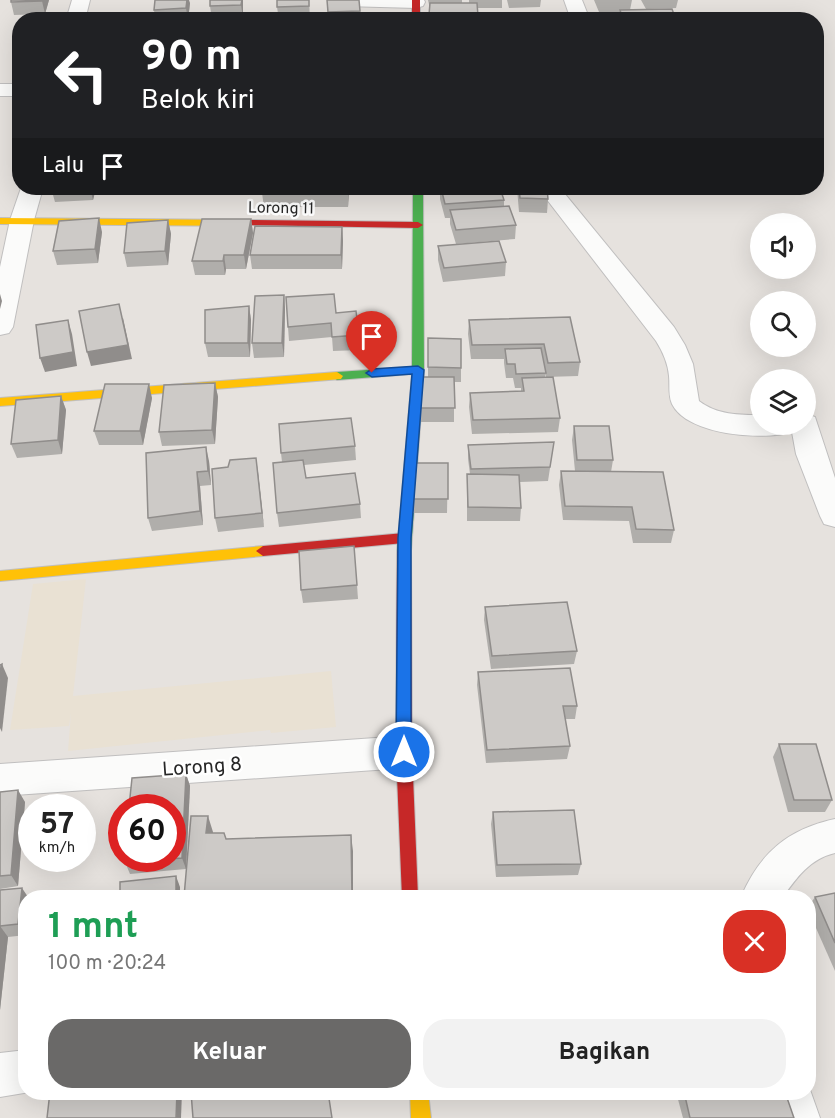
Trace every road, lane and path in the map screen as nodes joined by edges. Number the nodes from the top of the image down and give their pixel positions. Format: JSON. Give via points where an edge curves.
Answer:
{"nodes":[{"id":1,"x":344,"y":0,"type":"edge"},
{"id":2,"x":416,"y":7,"type":"edge"},
{"id":3,"x":27,"y":195,"type":"edge"},
{"id":4,"x":418,"y":195,"type":"edge"},
{"id":5,"x":554,"y":195,"type":"edge"},
{"id":6,"x":11,"y":220,"type":"edge"},
{"id":7,"x":418,"y":225,"type":"junction"},
{"id":8,"x":0,"y":327,"type":"edge"},
{"id":9,"x":418,"y":370,"type":"junction"},
{"id":10,"x":0,"y":402,"type":"edge"},
{"id":11,"x":750,"y":425,"type":"edge"},
{"id":12,"x":803,"y":435,"type":"edge"},
{"id":13,"x":835,"y":516,"type":"edge"},
{"id":14,"x":404,"y":538,"type":"junction"},
{"id":15,"x":0,"y":576,"type":"edge"},
{"id":16,"x":404,"y":752,"type":"junction"},
{"id":17,"x":0,"y":780,"type":"edge"},
{"id":18,"x":835,"y":836,"type":"edge"},
{"id":19,"x":410,"y":890,"type":"edge"},
{"id":20,"x":766,"y":890,"type":"edge"},
{"id":21,"x":18,"y":1073,"type":"edge"},
{"id":22,"x":0,"y":1075,"type":"edge"},
{"id":23,"x":420,"y":1100,"type":"edge"},
{"id":24,"x":792,"y":1100,"type":"edge"},
{"id":25,"x":421,"y":1118,"type":"edge"},
{"id":26,"x":798,"y":1118,"type":"edge"}],
"edges":[{"from":1,"to":2,"type":"street"},
{"from":3,"to":6,"type":"street"},
{"from":4,"to":7,"type":"street"},
{"from":5,"to":11,"type":"street","via":[[663,330],[675,352],[688,407],[706,419]]},
{"from":6,"to":7,"type":"street","name":"Lorong 11"},
{"from":6,"to":8,"type":"street"},
{"from":7,"to":9,"type":"street"},
{"from":9,"to":10,"type":"street"},
{"from":9,"to":14,"type":"street"},
{"from":12,"to":13,"type":"street"},
{"from":14,"to":15,"type":"street"},
{"from":14,"to":16,"type":"street"},
{"from":16,"to":17,"type":"street","name":"Lorong 8"},
{"from":16,"to":19,"type":"street"},
{"from":18,"to":20,"type":"street","via":[[796,850]]},
{"from":21,"to":22,"type":"street"},
{"from":23,"to":25,"type":"street"},
{"from":24,"to":26,"type":"street"}]}
